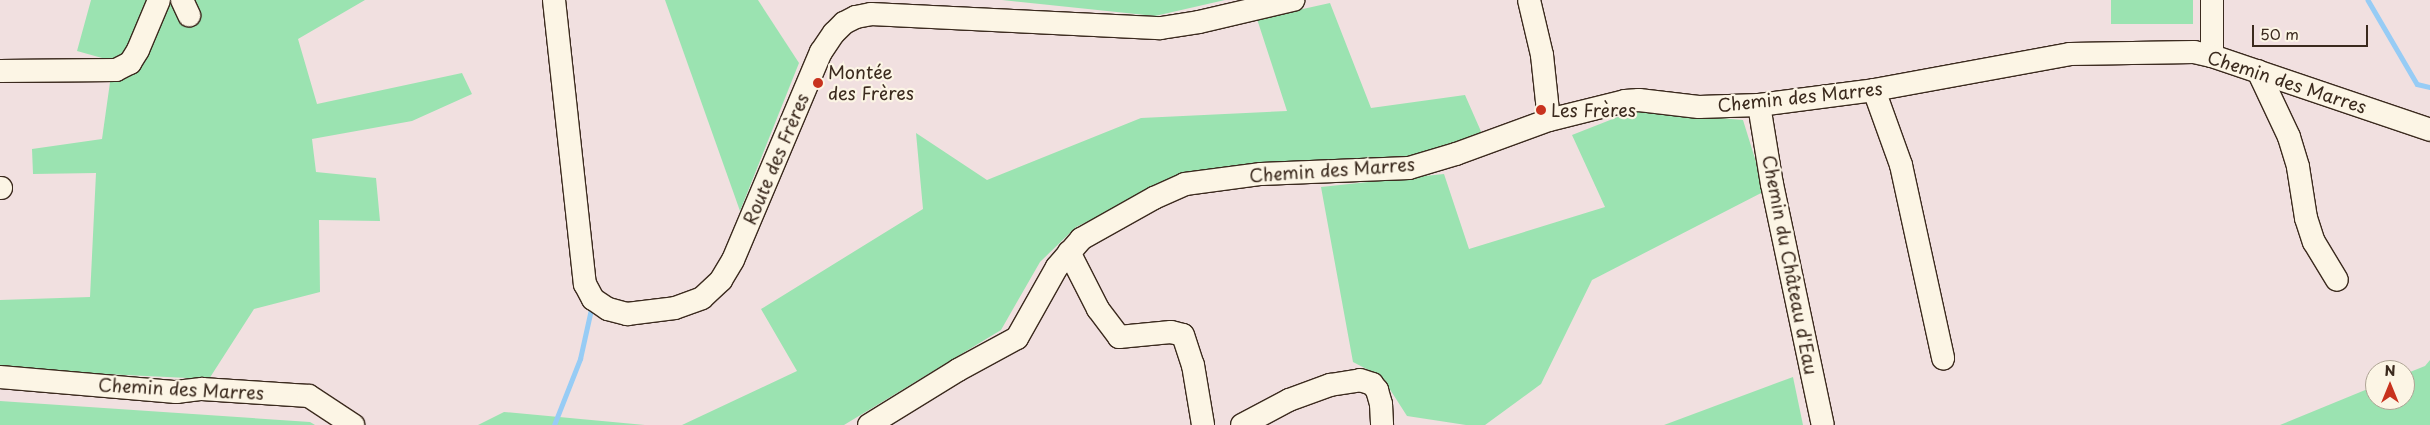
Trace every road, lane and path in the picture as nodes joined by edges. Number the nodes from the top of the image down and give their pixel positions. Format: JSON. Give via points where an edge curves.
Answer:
{"nodes":[{"id":1,"x":159,"y":0,"type":"edge"},
{"id":2,"x":554,"y":0,"type":"edge"},
{"id":3,"x":1293,"y":0,"type":"edge"},
{"id":4,"x":1529,"y":0,"type":"edge"},
{"id":5,"x":2212,"y":0,"type":"edge"},
{"id":6,"x":2212,"y":56,"type":"junction"},
{"id":7,"x":0,"y":71,"type":"edge"},
{"id":8,"x":2258,"y":71,"type":"junction"},
{"id":9,"x":1874,"y":90,"type":"junction"},
{"id":10,"x":1759,"y":105,"type":"junction"},
{"id":11,"x":1549,"y":120,"type":"junction"},
{"id":12,"x":2430,"y":130,"type":"edge"},
{"id":13,"x":1070,"y":252,"type":"junction"},
{"id":14,"x":2337,"y":280,"type":"dead end"},
{"id":15,"x":1944,"y":358,"type":"dead end"},
{"id":16,"x":0,"y":376,"type":"edge"},
{"id":17,"x":353,"y":425,"type":"edge"},
{"id":18,"x":869,"y":425,"type":"edge"},
{"id":19,"x":1203,"y":425,"type":"edge"},
{"id":20,"x":1242,"y":425,"type":"edge"},
{"id":21,"x":1382,"y":425,"type":"edge"},
{"id":22,"x":1823,"y":425,"type":"edge"}],
"edges":[{"from":1,"to":7,"type":"street","via":[[138,50],[130,63],[116,70]]},
{"from":2,"to":3,"type":"street","name":"Route des Frères","via":[[585,284],[593,299],[608,309],[628,314],[675,308],[702,298],[721,280],[733,260],[821,52],[844,23],[856,17],[870,14],[1161,28]]},
{"from":4,"to":11,"type":"street","via":[[1542,55]]},
{"from":5,"to":6,"type":"street"},
{"from":6,"to":8,"type":"street","name":"Chemin des Marres"},
{"from":6,"to":9,"type":"street","name":"Chemin des Marres","via":[[2194,52],[2070,54]]},
{"from":8,"to":12,"type":"street","name":"Chemin des Marres"},
{"from":8,"to":14,"type":"street","via":[[2289,137],[2314,242]]},
{"from":9,"to":10,"type":"street","name":"Chemin des Marres"},
{"from":9,"to":15,"type":"street","via":[[1901,165]]},
{"from":10,"to":11,"type":"street","name":"Chemin des Marres","via":[[1699,107],[1625,100]]},
{"from":10,"to":22,"type":"street","name":"Chemin du Château d'Eau","via":[[1772,184]]},
{"from":11,"to":13,"type":"street","name":"Chemin des Marres","via":[[1409,168],[1261,174],[1186,184],[1081,239]]},
{"from":13,"to":18,"type":"street","name":"Chemin des Marres","via":[[1057,267],[1017,338]]},
{"from":13,"to":19,"type":"street","via":[[1098,309],[1118,337],[1171,332],[1183,335],[1193,365]]},
{"from":16,"to":17,"type":"street","name":"Chemin des Marres","via":[[176,392],[202,389],[309,396]]},
{"from":20,"to":21,"type":"street","via":[[1297,397],[1330,385],[1360,380],[1372,384],[1377,390]]}]}
